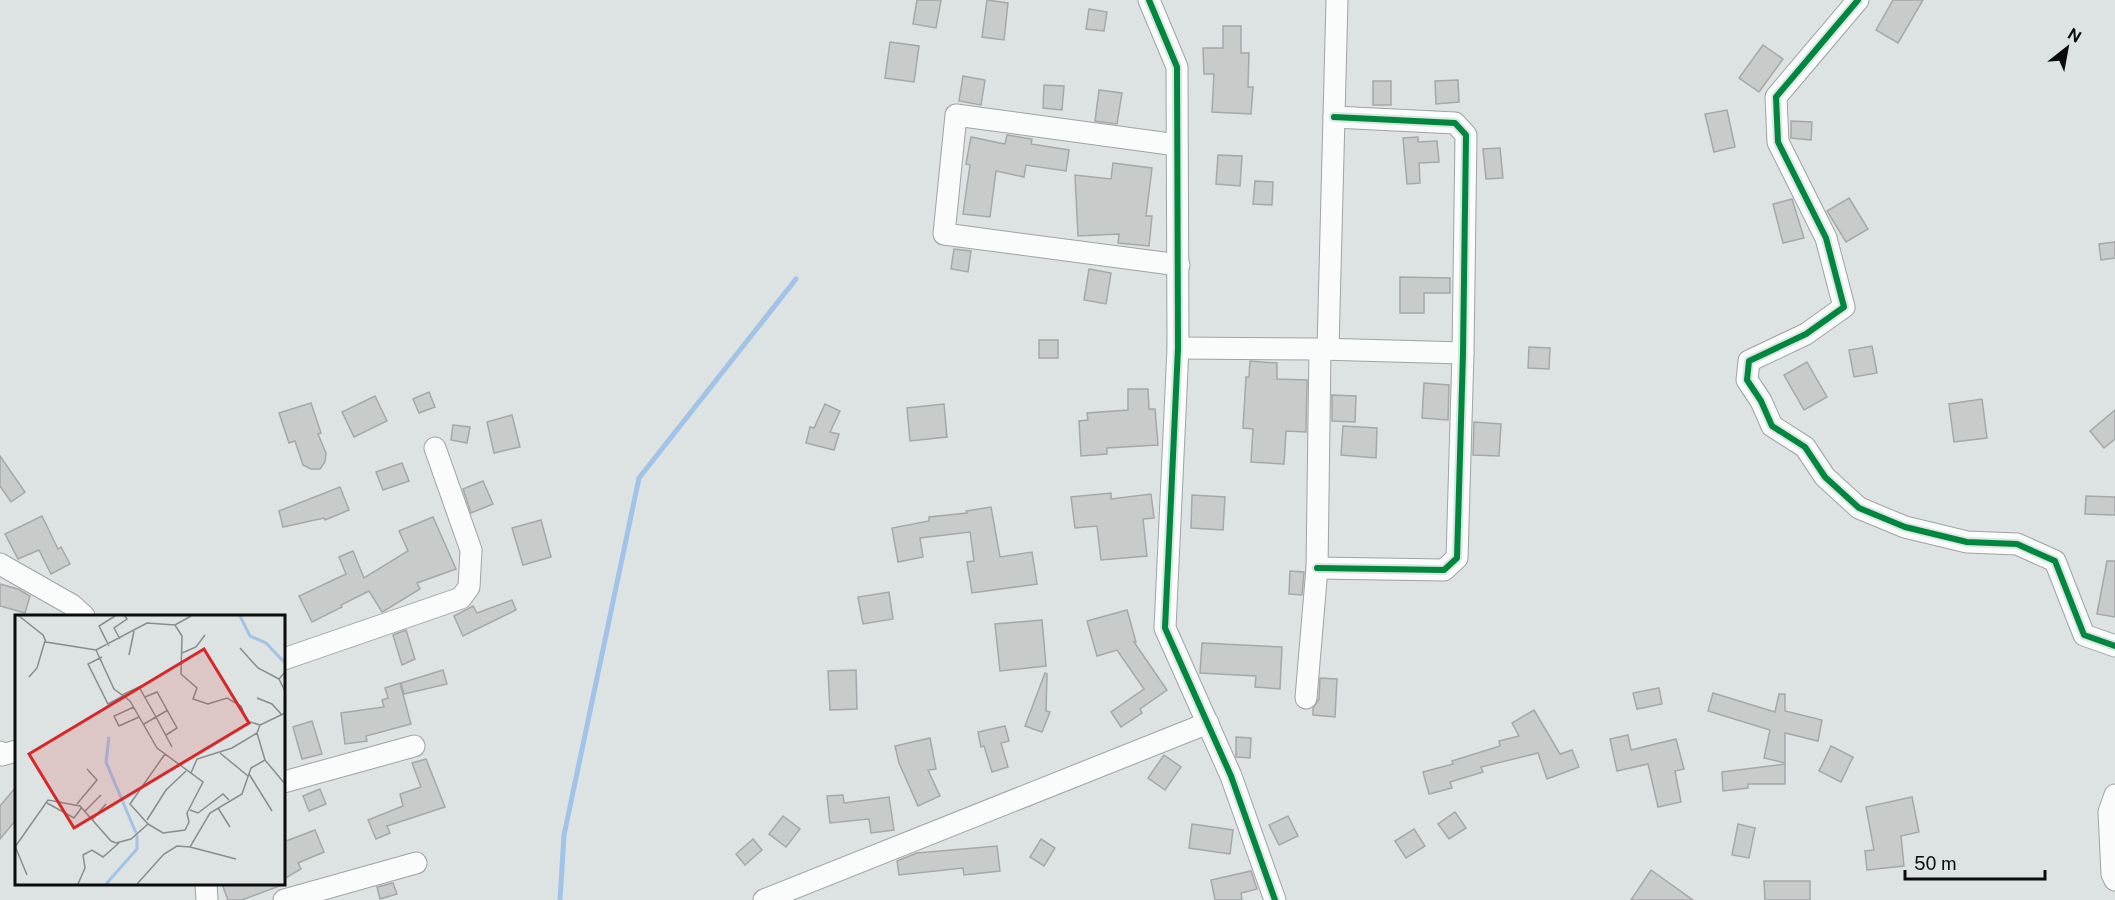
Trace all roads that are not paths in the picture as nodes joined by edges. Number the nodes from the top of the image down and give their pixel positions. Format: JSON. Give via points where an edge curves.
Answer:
{"nodes":[{"id":1,"x":1149,"y":0,"type":"edge"},
{"id":2,"x":1337,"y":0,"type":"edge"},
{"id":3,"x":1858,"y":0,"type":"edge"},
{"id":4,"x":1334,"y":117,"type":"junction"},
{"id":5,"x":1178,"y":145,"type":"junction"},
{"id":6,"x":1179,"y":265,"type":"junction"},
{"id":7,"x":1178,"y":348,"type":"junction"},
{"id":8,"x":1324,"y":349,"type":"junction"},
{"id":9,"x":1463,"y":353,"type":"junction"},
{"id":10,"x":435,"y":448,"type":"dead end"},
{"id":11,"x":0,"y":564,"type":"edge"},
{"id":12,"x":1317,"y":568,"type":"junction"},
{"id":13,"x":83,"y":615,"type":"edge"},
{"id":14,"x":2115,"y":646,"type":"edge"},
{"id":15,"x":285,"y":659,"type":"edge"},
{"id":16,"x":1306,"y":698,"type":"dead end"},
{"id":17,"x":1208,"y":723,"type":"junction"},
{"id":18,"x":414,"y":746,"type":"dead end"},
{"id":19,"x":15,"y":751,"type":"edge"},
{"id":20,"x":0,"y":752,"type":"edge"},
{"id":21,"x":285,"y":782,"type":"edge"},
{"id":22,"x":2115,"y":795,"type":"edge"},
{"id":23,"x":416,"y":863,"type":"dead end"},
{"id":24,"x":2115,"y":880,"type":"edge"},
{"id":25,"x":206,"y":885,"type":"edge"},
{"id":26,"x":207,"y":900,"type":"edge"},
{"id":27,"x":284,"y":900,"type":"edge"},
{"id":28,"x":764,"y":900,"type":"edge"},
{"id":29,"x":1275,"y":900,"type":"edge"}],
"edges":[{"from":1,"to":5,"type":"street","via":[[1177,67]]},
{"from":2,"to":4,"type":"street"},
{"from":3,"to":14,"type":"street","via":[[1776,97],[1778,142],[1826,238],[1844,307],[1806,334],[1749,361],[1747,381],[1772,426],[1805,447],[1825,477],[1859,508],[1905,527],[1967,542],[2017,544],[2055,561],[2084,635]]},
{"from":4,"to":8,"type":"street"},
{"from":4,"to":9,"type":"street","via":[[1455,123],[1466,135]]},
{"from":5,"to":6,"type":"street"},
{"from":5,"to":6,"type":"street","via":[[956,115],[944,234]]},
{"from":6,"to":7,"type":"street"},
{"from":7,"to":8,"type":"street"},
{"from":7,"to":17,"type":"street","via":[[1165,628]]},
{"from":8,"to":9,"type":"street"},
{"from":8,"to":12,"type":"street"},
{"from":9,"to":12,"type":"street","via":[[1457,558],[1444,570]]},
{"from":10,"to":15,"type":"street","via":[[471,550],[469,587],[461,598]]},
{"from":11,"to":13,"type":"street"},
{"from":12,"to":16,"type":"street"},
{"from":17,"to":28,"type":"street"},
{"from":17,"to":29,"type":"street"},
{"from":18,"to":21,"type":"street"},
{"from":19,"to":20,"type":"street","via":[[2,755]]},
{"from":22,"to":24,"type":"street","via":[[2109,812]]},
{"from":23,"to":27,"type":"street"},
{"from":25,"to":26,"type":"street"}]}
